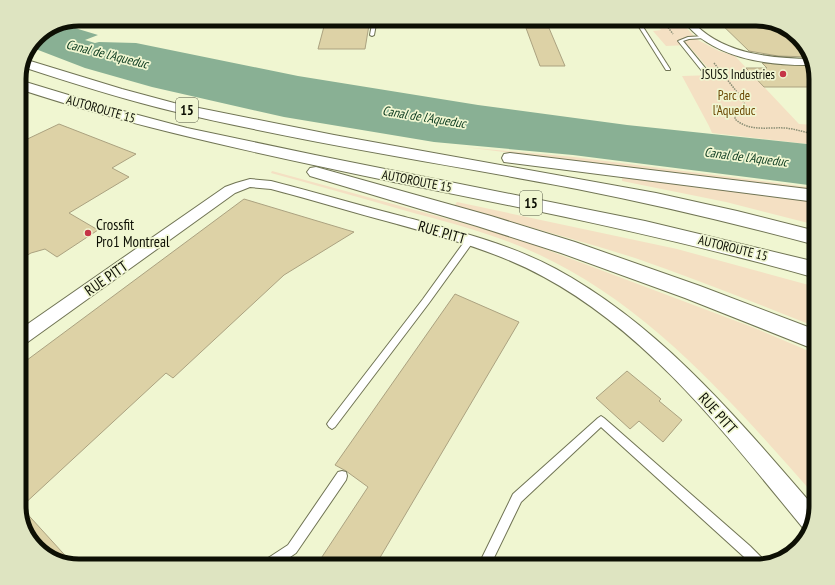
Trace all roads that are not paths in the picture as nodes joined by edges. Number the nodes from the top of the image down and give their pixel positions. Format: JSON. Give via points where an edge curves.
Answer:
{"nodes":[{"id":1,"x":374,"y":26,"type":"edge"},
{"id":2,"x":640,"y":26,"type":"edge"},
{"id":3,"x":692,"y":26,"type":"edge"},
{"id":4,"x":372,"y":35,"type":"dead end"},
{"id":5,"x":704,"y":37,"type":"junction"},
{"id":6,"x":806,"y":62,"type":"edge"},
{"id":7,"x":28,"y":64,"type":"edge"},
{"id":8,"x":668,"y":69,"type":"dead end"},
{"id":9,"x":704,"y":70,"type":"dead end"},
{"id":10,"x":26,"y":86,"type":"edge"},
{"id":11,"x":352,"y":143,"type":"junction"},
{"id":12,"x":243,"y":146,"type":"junction"},
{"id":13,"x":809,"y":195,"type":"edge"},
{"id":14,"x":809,"y":236,"type":"edge"},
{"id":15,"x":470,"y":240,"type":"junction"},
{"id":16,"x":809,"y":268,"type":"edge"},
{"id":17,"x":26,"y":334,"type":"edge"},
{"id":18,"x":809,"y":337,"type":"edge"},
{"id":19,"x":332,"y":424,"type":"dead end"},
{"id":20,"x":342,"y":476,"type":"dead end"},
{"id":21,"x":808,"y":516,"type":"edge"},
{"id":22,"x":277,"y":559,"type":"edge"},
{"id":23,"x":487,"y":559,"type":"edge"},
{"id":24,"x":755,"y":559,"type":"edge"}],
"edges":[{"from":1,"to":4,"type":"lane"},
{"from":2,"to":8,"type":"lane"},
{"from":3,"to":5,"type":"street"},
{"from":5,"to":6,"type":"street","via":[[743,54],[778,61]]},
{"from":5,"to":9,"type":"lane","via":[[680,41]]},
{"from":7,"to":11,"type":"highway","name":"AUTOROUTE 15","number":"15","via":[[172,106]]},
{"from":10,"to":12,"type":"highway","name":"AUTOROUTE 15","number":"15","via":[[112,114]]},
{"from":11,"to":13,"type":"highway","via":[[537,161]]},
{"from":11,"to":14,"type":"highway","name":"AUTOROUTE 15","number":"15","via":[[667,202]]},
{"from":12,"to":16,"type":"highway","name":"AUTOROUTE 15","number":"15","via":[[660,230]]},
{"from":12,"to":18,"type":"highway","via":[[358,187],[484,221],[604,260]]},
{"from":15,"to":17,"type":"street","name":"RUE PITT","via":[[271,185],[257,182],[243,184],[218,197]]},
{"from":15,"to":19,"type":"lane"},
{"from":15,"to":21,"type":"street","name":"RUE PITT","via":[[514,256],[549,273],[598,302],[637,332],[671,362]]},
{"from":20,"to":22,"type":"lane","via":[[292,549]]},
{"from":23,"to":24,"type":"lane","via":[[517,498],[601,421]]}]}
